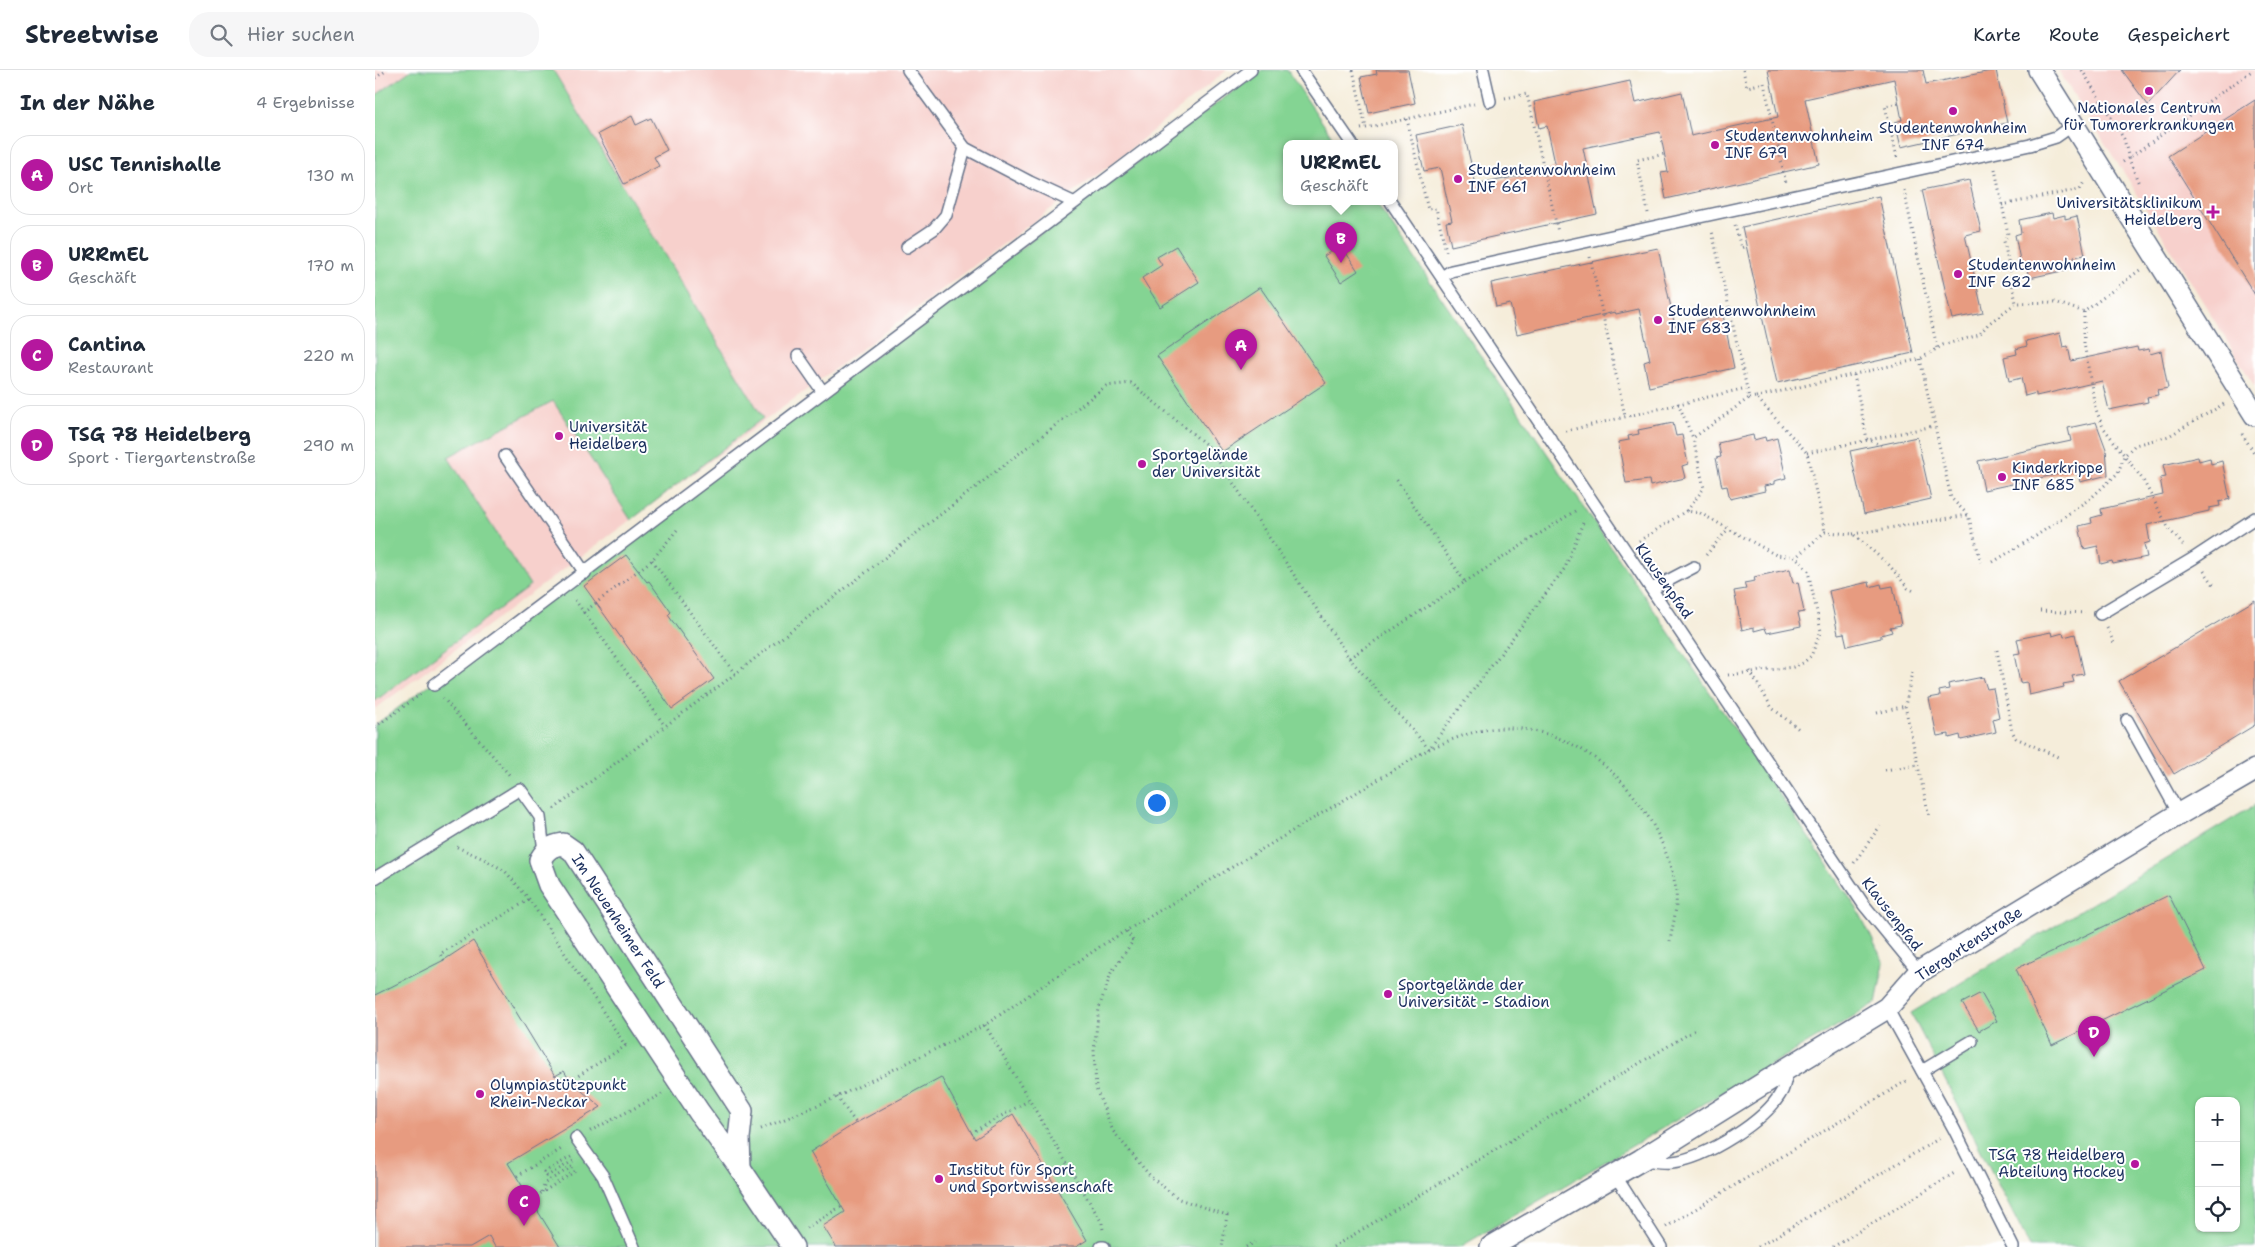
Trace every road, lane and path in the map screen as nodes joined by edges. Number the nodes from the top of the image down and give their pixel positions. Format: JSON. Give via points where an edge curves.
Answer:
{"nodes":[{"id":1,"x":387,"y":70,"type":"edge"},
{"id":2,"x":908,"y":70,"type":"edge"},
{"id":3,"x":1251,"y":70,"type":"edge"},
{"id":4,"x":1301,"y":70,"type":"edge"},
{"id":5,"x":1353,"y":70,"type":"edge"},
{"id":6,"x":1483,"y":70,"type":"edge"},
{"id":7,"x":1743,"y":70,"type":"edge"},
{"id":8,"x":2039,"y":70,"type":"edge"},
{"id":9,"x":2082,"y":70,"type":"edge"},
{"id":10,"x":2253,"y":70,"type":"edge"},
{"id":11,"x":375,"y":78,"type":"edge"},
{"id":12,"x":1490,"y":101,"type":"junction"},
{"id":13,"x":1899,"y":103,"type":"dead end"},
{"id":14,"x":1407,"y":119,"type":"junction"},
{"id":15,"x":2073,"y":125,"type":"junction"},
{"id":16,"x":1366,"y":128,"type":"junction"},
{"id":17,"x":1349,"y":140,"type":"edge"},
{"id":18,"x":965,"y":148,"type":"junction"},
{"id":19,"x":1665,"y":154,"type":"dead end"},
{"id":20,"x":1991,"y":154,"type":"junction"},
{"id":21,"x":2129,"y":159,"type":"junction"},
{"id":22,"x":2101,"y":171,"type":"junction"},
{"id":23,"x":1901,"y":174,"type":"junction"},
{"id":24,"x":2140,"y":186,"type":"dead end"},
{"id":25,"x":1789,"y":198,"type":"junction"},
{"id":26,"x":1073,"y":202,"type":"junction"},
{"id":27,"x":1393,"y":205,"type":"edge"},
{"id":28,"x":2002,"y":205,"type":"junction"},
{"id":29,"x":1709,"y":215,"type":"junction"},
{"id":30,"x":1735,"y":224,"type":"dead end"},
{"id":31,"x":1651,"y":228,"type":"junction"},
{"id":32,"x":1587,"y":242,"type":"junction"},
{"id":33,"x":1746,"y":246,"type":"dead end"},
{"id":34,"x":907,"y":247,"type":"dead end"},
{"id":35,"x":1562,"y":247,"type":"junction"},
{"id":36,"x":2141,"y":270,"type":"dead end"},
{"id":37,"x":1446,"y":274,"type":"junction"},
{"id":38,"x":2016,"y":303,"type":"junction"},
{"id":39,"x":2084,"y":312,"type":"junction"},
{"id":40,"x":1937,"y":348,"type":"junction"},
{"id":41,"x":798,"y":356,"type":"dead end"},
{"id":42,"x":1920,"y":358,"type":"junction"},
{"id":43,"x":1853,"y":375,"type":"junction"},
{"id":44,"x":1746,"y":388,"type":"junction"},
{"id":45,"x":823,"y":392,"type":"junction"},
{"id":46,"x":1756,"y":397,"type":"junction"},
{"id":47,"x":1749,"y":398,"type":"junction"},
{"id":48,"x":1678,"y":403,"type":"junction"},
{"id":49,"x":2224,"y":404,"type":"dead end"},
{"id":50,"x":2255,"y":415,"type":"edge"},
{"id":51,"x":1625,"y":416,"type":"junction"},
{"id":52,"x":1934,"y":426,"type":"junction"},
{"id":53,"x":1549,"y":436,"type":"junction"},
{"id":54,"x":1693,"y":438,"type":"junction"},
{"id":55,"x":1867,"y":439,"type":"junction"},
{"id":56,"x":1881,"y":445,"type":"dead end"},
{"id":57,"x":1807,"y":453,"type":"junction"},
{"id":58,"x":505,"y":456,"type":"dead end"},
{"id":59,"x":2124,"y":456,"type":"junction"},
{"id":60,"x":1396,"y":479,"type":"dead end"},
{"id":61,"x":1592,"y":501,"type":"junction"},
{"id":62,"x":1686,"y":511,"type":"junction"},
{"id":63,"x":1968,"y":515,"type":"junction"},
{"id":64,"x":2255,"y":518,"type":"edge"},
{"id":65,"x":1728,"y":529,"type":"junction"},
{"id":66,"x":677,"y":530,"type":"dead end"},
{"id":67,"x":1825,"y":532,"type":"junction"},
{"id":68,"x":1853,"y":534,"type":"junction"},
{"id":69,"x":1625,"y":550,"type":"junction"},
{"id":70,"x":1796,"y":557,"type":"junction"},
{"id":71,"x":2194,"y":558,"type":"junction"},
{"id":72,"x":652,"y":560,"type":"junction"},
{"id":73,"x":1981,"y":562,"type":"dead end"},
{"id":74,"x":1993,"y":562,"type":"dead end"},
{"id":75,"x":1694,"y":567,"type":"joint"},
{"id":76,"x":585,"y":573,"type":"junction"},
{"id":77,"x":1465,"y":582,"type":"junction"},
{"id":78,"x":2214,"y":585,"type":"dead end"},
{"id":79,"x":566,"y":587,"type":"junction"},
{"id":80,"x":1652,"y":589,"type":"junction"},
{"id":81,"x":1916,"y":592,"type":"dead end"},
{"id":82,"x":2041,"y":611,"type":"dead end"},
{"id":83,"x":583,"y":612,"type":"junction"},
{"id":84,"x":2099,"y":614,"type":"joint"},
{"id":85,"x":1997,"y":650,"type":"dead end"},
{"id":86,"x":1349,"y":658,"type":"junction"},
{"id":87,"x":1750,"y":671,"type":"junction"},
{"id":88,"x":1912,"y":672,"type":"dead end"},
{"id":89,"x":735,"y":674,"type":"junction"},
{"id":90,"x":1712,"y":677,"type":"junction"},
{"id":91,"x":434,"y":685,"type":"junction"},
{"id":92,"x":1905,"y":706,"type":"junction"},
{"id":93,"x":1877,"y":713,"type":"dead end"},
{"id":94,"x":2127,"y":720,"type":"dead end"},
{"id":95,"x":665,"y":726,"type":"junction"},
{"id":96,"x":375,"y":727,"type":"edge"},
{"id":97,"x":1801,"y":730,"type":"dead end"},
{"id":98,"x":1429,"y":749,"type":"junction"},
{"id":99,"x":2058,"y":757,"type":"dead end"},
{"id":100,"x":1917,"y":765,"type":"junction"},
{"id":101,"x":1885,"y":770,"type":"dead end"},
{"id":102,"x":2255,"y":770,"type":"edge"},
{"id":103,"x":520,"y":789,"type":"junction"},
{"id":104,"x":2179,"y":814,"type":"junction"},
{"id":105,"x":1929,"y":816,"type":"dead end"},
{"id":106,"x":540,"y":817,"type":"junction"},
{"id":107,"x":1880,"y":826,"type":"dead end"},
{"id":108,"x":438,"y":837,"type":"junction"},
{"id":109,"x":544,"y":852,"type":"junction"},
{"id":110,"x":1843,"y":873,"type":"junction"},
{"id":111,"x":375,"y":878,"type":"edge"},
{"id":112,"x":549,"y":885,"type":"junction"},
{"id":113,"x":529,"y":899,"type":"junction"},
{"id":114,"x":1127,"y":931,"type":"junction"},
{"id":115,"x":1670,"y":941,"type":"dead end"},
{"id":116,"x":444,"y":960,"type":"dead end"},
{"id":117,"x":1919,"y":972,"type":"junction"},
{"id":118,"x":1887,"y":1008,"type":"junction"},
{"id":119,"x":985,"y":1025,"type":"junction"},
{"id":120,"x":1695,"y":1030,"type":"dead end"},
{"id":121,"x":647,"y":1031,"type":"junction"},
{"id":122,"x":1972,"y":1040,"type":"dead end"},
{"id":123,"x":626,"y":1045,"type":"junction"},
{"id":124,"x":631,"y":1052,"type":"dead end"},
{"id":125,"x":1788,"y":1068,"type":"junction"},
{"id":126,"x":1922,"y":1072,"type":"junction"},
{"id":127,"x":570,"y":1080,"type":"dead end"},
{"id":128,"x":682,"y":1083,"type":"junction"},
{"id":129,"x":655,"y":1088,"type":"dead end"},
{"id":130,"x":660,"y":1096,"type":"junction"},
{"id":131,"x":837,"y":1096,"type":"junction"},
{"id":132,"x":1029,"y":1100,"type":"junction"},
{"id":133,"x":856,"y":1123,"type":"dead end"},
{"id":134,"x":1954,"y":1129,"type":"junction"},
{"id":135,"x":971,"y":1133,"type":"dead end"},
{"id":136,"x":576,"y":1138,"type":"junction"},
{"id":137,"x":739,"y":1138,"type":"junction"},
{"id":138,"x":579,"y":1157,"type":"junction"},
{"id":139,"x":1641,"y":1160,"type":"junction"},
{"id":140,"x":591,"y":1161,"type":"junction"},
{"id":141,"x":1971,"y":1163,"type":"junction"},
{"id":142,"x":740,"y":1168,"type":"junction"},
{"id":143,"x":1615,"y":1175,"type":"junction"},
{"id":144,"x":517,"y":1176,"type":"dead end"},
{"id":145,"x":542,"y":1192,"type":"junction"},
{"id":146,"x":532,"y":1199,"type":"dead end"},
{"id":147,"x":842,"y":1206,"type":"dead end"},
{"id":148,"x":1653,"y":1236,"type":"junction"},
{"id":149,"x":1255,"y":1242,"type":"dead end"},
{"id":150,"x":791,"y":1243,"type":"edge"},
{"id":151,"x":634,"y":1247,"type":"edge"},
{"id":152,"x":1103,"y":1247,"type":"edge"},
{"id":153,"x":1221,"y":1247,"type":"edge"},
{"id":154,"x":1246,"y":1247,"type":"edge"},
{"id":155,"x":1333,"y":1247,"type":"edge"},
{"id":156,"x":1491,"y":1247,"type":"edge"},
{"id":157,"x":1661,"y":1247,"type":"edge"},
{"id":158,"x":1758,"y":1247,"type":"edge"},
{"id":159,"x":1833,"y":1247,"type":"edge"},
{"id":160,"x":2013,"y":1247,"type":"edge"}],
"edges":[{"from":1,"to":11,"type":"path"},
{"from":2,"to":18,"type":"lane"},
{"from":3,"to":26,"type":"lane"},
{"from":4,"to":17,"type":"lane"},
{"from":5,"to":16,"type":"path"},
{"from":6,"to":12,"type":"lane"},
{"from":7,"to":25,"type":"path","via":[[1747,87],[1764,83]]},
{"from":8,"to":15,"type":"street"},
{"from":9,"to":21,"type":"path","via":[[2124,139]]},
{"from":10,"to":21,"type":"path"},
{"from":12,"to":14,"type":"path"},
{"from":12,"to":35,"type":"path","via":[[1527,94]]},
{"from":13,"to":23,"type":"path","via":[[1885,106]]},
{"from":14,"to":16,"type":"path"},
{"from":14,"to":37,"type":"path","via":[[1427,210],[1436,208]]},
{"from":15,"to":20,"type":"lane","via":[[2056,137]]},
{"from":15,"to":22,"type":"street"},
{"from":16,"to":17,"type":"path"},
{"from":18,"to":26,"type":"lane"},
{"from":18,"to":34,"type":"lane","via":[[946,215],[934,229]]},
{"from":19,"to":31,"type":"path","via":[[1637,160]]},
{"from":20,"to":23,"type":"lane"},
{"from":20,"to":28,"type":"path"},
{"from":21,"to":22,"type":"path"},
{"from":21,"to":24,"type":"path"},
{"from":22,"to":28,"type":"path","via":[[2086,180],[2080,189]]},
{"from":22,"to":50,"type":"street"},
{"from":23,"to":25,"type":"lane"},
{"from":23,"to":40,"type":"path"},
{"from":25,"to":29,"type":"lane"},
{"from":26,"to":45,"type":"lane"},
{"from":27,"to":37,"type":"lane","name":"Klausenpfad"},
{"from":28,"to":38,"type":"path","via":[[2008,234],[2004,241]]},
{"from":29,"to":31,"type":"lane"},
{"from":29,"to":44,"type":"path"},
{"from":30,"to":33,"type":"path","via":[[1741,248]]},
{"from":31,"to":32,"type":"lane"},
{"from":32,"to":35,"type":"lane"},
{"from":32,"to":51,"type":"path"},
{"from":35,"to":37,"type":"lane"},
{"from":36,"to":39,"type":"path"},
{"from":37,"to":53,"type":"lane","name":"Klausenpfad"},
{"from":38,"to":39,"type":"path","via":[[2055,302]]},
{"from":38,"to":40,"type":"path","via":[[1987,324],[1979,335]]},
{"from":39,"to":59,"type":"path","via":[[2084,343],[2095,407],[2103,428]]},
{"from":40,"to":42,"type":"path"},
{"from":41,"to":45,"type":"lane"},
{"from":42,"to":43,"type":"path"},
{"from":42,"to":52,"type":"path"},
{"from":43,"to":46,"type":"path"},
{"from":43,"to":55,"type":"path"},
{"from":44,"to":47,"type":"path"},
{"from":44,"to":48,"type":"path"},
{"from":45,"to":76,"type":"lane"},
{"from":46,"to":47,"type":"path"},
{"from":46,"to":57,"type":"path"},
{"from":47,"to":54,"type":"path"},
{"from":48,"to":51,"type":"path"},
{"from":48,"to":54,"type":"path"},
{"from":49,"to":59,"type":"path","via":[[2169,436],[2135,445]]},
{"from":51,"to":53,"type":"path"},
{"from":52,"to":55,"type":"path"},
{"from":52,"to":63,"type":"path","via":[[1951,498]]},
{"from":53,"to":61,"type":"lane","name":"Klausenpfad"},
{"from":54,"to":62,"type":"path","via":[[1704,488]]},
{"from":55,"to":56,"type":"path"},
{"from":55,"to":57,"type":"path"},
{"from":57,"to":67,"type":"path"},
{"from":58,"to":76,"type":"lane"},
{"from":59,"to":71,"type":"path","via":[[2143,480],[2169,529]]},
{"from":59,"to":74,"type":"path","via":[[2118,473],[2091,498]]},
{"from":60,"to":77,"type":"path"},
{"from":61,"to":69,"type":"lane","name":"Klausenpfad"},
{"from":61,"to":77,"type":"path"},
{"from":61,"to":98,"type":"path","via":[[1565,568]]},
{"from":62,"to":65,"type":"path","via":[[1700,513]]},
{"from":62,"to":69,"type":"path"},
{"from":63,"to":68,"type":"path"},
{"from":63,"to":73,"type":"path"},
{"from":64,"to":71,"type":"lane"},
{"from":65,"to":70,"type":"path","via":[[1776,555]]},
{"from":65,"to":75,"type":"path"},
{"from":66,"to":72,"type":"path"},
{"from":67,"to":68,"type":"path"},
{"from":67,"to":70,"type":"path"},
{"from":68,"to":81,"type":"path"},
{"from":69,"to":80,"type":"lane","name":"Klausenpfad"},
{"from":70,"to":87,"type":"path","via":[[1808,571],[1821,631],[1811,656],[1803,663]]},
{"from":71,"to":78,"type":"path"},
{"from":71,"to":84,"type":"lane"},
{"from":72,"to":83,"type":"path"},
{"from":72,"to":89,"type":"path"},
{"from":75,"to":80,"type":"lane"},
{"from":76,"to":79,"type":"lane"},
{"from":77,"to":86,"type":"path"},
{"from":79,"to":83,"type":"path"},
{"from":79,"to":91,"type":"lane"},
{"from":80,"to":90,"type":"lane","name":"Klausenpfad"},
{"from":82,"to":84,"type":"path"},
{"from":83,"to":95,"type":"path"},
{"from":85,"to":99,"type":"path","via":[[2012,731],[2016,738]]},
{"from":86,"to":89,"type":"path","via":[[1209,448],[1131,383],[1106,386]]},
{"from":86,"to":98,"type":"path"},
{"from":87,"to":90,"type":"path"},
{"from":87,"to":97,"type":"path","via":[[1772,708]]},
{"from":88,"to":92,"type":"path"},
{"from":89,"to":95,"type":"path"},
{"from":90,"to":110,"type":"lane","name":"Klausenpfad"},
{"from":91,"to":96,"type":"path"},
{"from":91,"to":103,"type":"path"},
{"from":92,"to":93,"type":"path"},
{"from":92,"to":100,"type":"path"},
{"from":94,"to":104,"type":"lane"},
{"from":95,"to":106,"type":"path"},
{"from":98,"to":114,"type":"path"},
{"from":98,"to":115,"type":"path","via":[[1465,733],[1509,728],[1542,733],[1573,745],[1609,768],[1641,802],[1666,850],[1676,887]]},
{"from":100,"to":101,"type":"path"},
{"from":100,"to":105,"type":"path"},
{"from":102,"to":104,"type":"street","name":"Tiergartenstraße"},
{"from":103,"to":106,"type":"lane"},
{"from":103,"to":108,"type":"lane"},
{"from":104,"to":117,"type":"street","name":"Tiergartenstraße"},
{"from":106,"to":109,"type":"lane"},
{"from":107,"to":110,"type":"path","via":[[1852,867]]},
{"from":108,"to":111,"type":"lane"},
{"from":108,"to":113,"type":"path","via":[[505,871]]},
{"from":109,"to":112,"type":"street","via":[[540,860]]},
{"from":109,"to":137,"type":"street","name":"Im Neuenheimer Feld","via":[[563,844],[573,851],[742,1111]]},
{"from":110,"to":117,"type":"lane","name":"Klausenpfad","via":[[1864,905]]},
{"from":112,"to":113,"type":"path"},
{"from":112,"to":121,"type":"street"},
{"from":113,"to":116,"type":"path","via":[[440,954]]},
{"from":113,"to":123,"type":"path"},
{"from":114,"to":119,"type":"path"},
{"from":114,"to":153,"type":"path","via":[[1133,941],[1111,972],[1099,1008],[1094,1050],[1096,1089],[1113,1131],[1151,1177],[1179,1198],[1227,1215]]},
{"from":117,"to":118,"type":"street","name":"Tiergartenstraße"},
{"from":118,"to":125,"type":"street","name":"Tiergartenstraße"},
{"from":118,"to":126,"type":"lane"},
{"from":119,"to":131,"type":"path"},
{"from":119,"to":132,"type":"path"},
{"from":120,"to":155,"type":"path"},
{"from":121,"to":123,"type":"path"},
{"from":121,"to":128,"type":"street"},
{"from":122,"to":126,"type":"lane"},
{"from":123,"to":124,"type":"path"},
{"from":123,"to":127,"type":"path"},
{"from":125,"to":139,"type":"street","name":"Tiergartenstraße"},
{"from":125,"to":139,"type":"lane","via":[[1783,1091],[1749,1127],[1691,1158],[1671,1162]]},
{"from":126,"to":134,"type":"lane"},
{"from":126,"to":148,"type":"path"},
{"from":128,"to":130,"type":"path"},
{"from":128,"to":142,"type":"street"},
{"from":129,"to":130,"type":"path"},
{"from":130,"to":136,"type":"path"},
{"from":131,"to":133,"type":"path"},
{"from":131,"to":137,"type":"path"},
{"from":132,"to":135,"type":"path"},
{"from":132,"to":152,"type":"path","via":[[1102,1223]]},
{"from":134,"to":141,"type":"lane"},
{"from":134,"to":158,"type":"path"},
{"from":136,"to":138,"type":"lane"},
{"from":136,"to":144,"type":"path"},
{"from":137,"to":142,"type":"street","name":"Im Neuenheimer Feld"},
{"from":138,"to":138,"type":"path","via":[[544,1172],[547,1176]]},
{"from":138,"to":140,"type":"lane"},
{"from":138,"to":145,"type":"path","via":[[545,1183]]},
{"from":139,"to":143,"type":"street","name":"Tiergartenstraße"},
{"from":140,"to":145,"type":"path"},
{"from":140,"to":151,"type":"lane","via":[[603,1176]]},
{"from":141,"to":159,"type":"path"},
{"from":141,"to":160,"type":"lane"},
{"from":142,"to":150,"type":"street"},
{"from":143,"to":148,"type":"lane"},
{"from":143,"to":156,"type":"street","name":"Tiergartenstraße"},
{"from":145,"to":146,"type":"path"},
{"from":147,"to":150,"type":"path"},
{"from":148,"to":157,"type":"lane"},
{"from":149,"to":154,"type":"path"}]}
